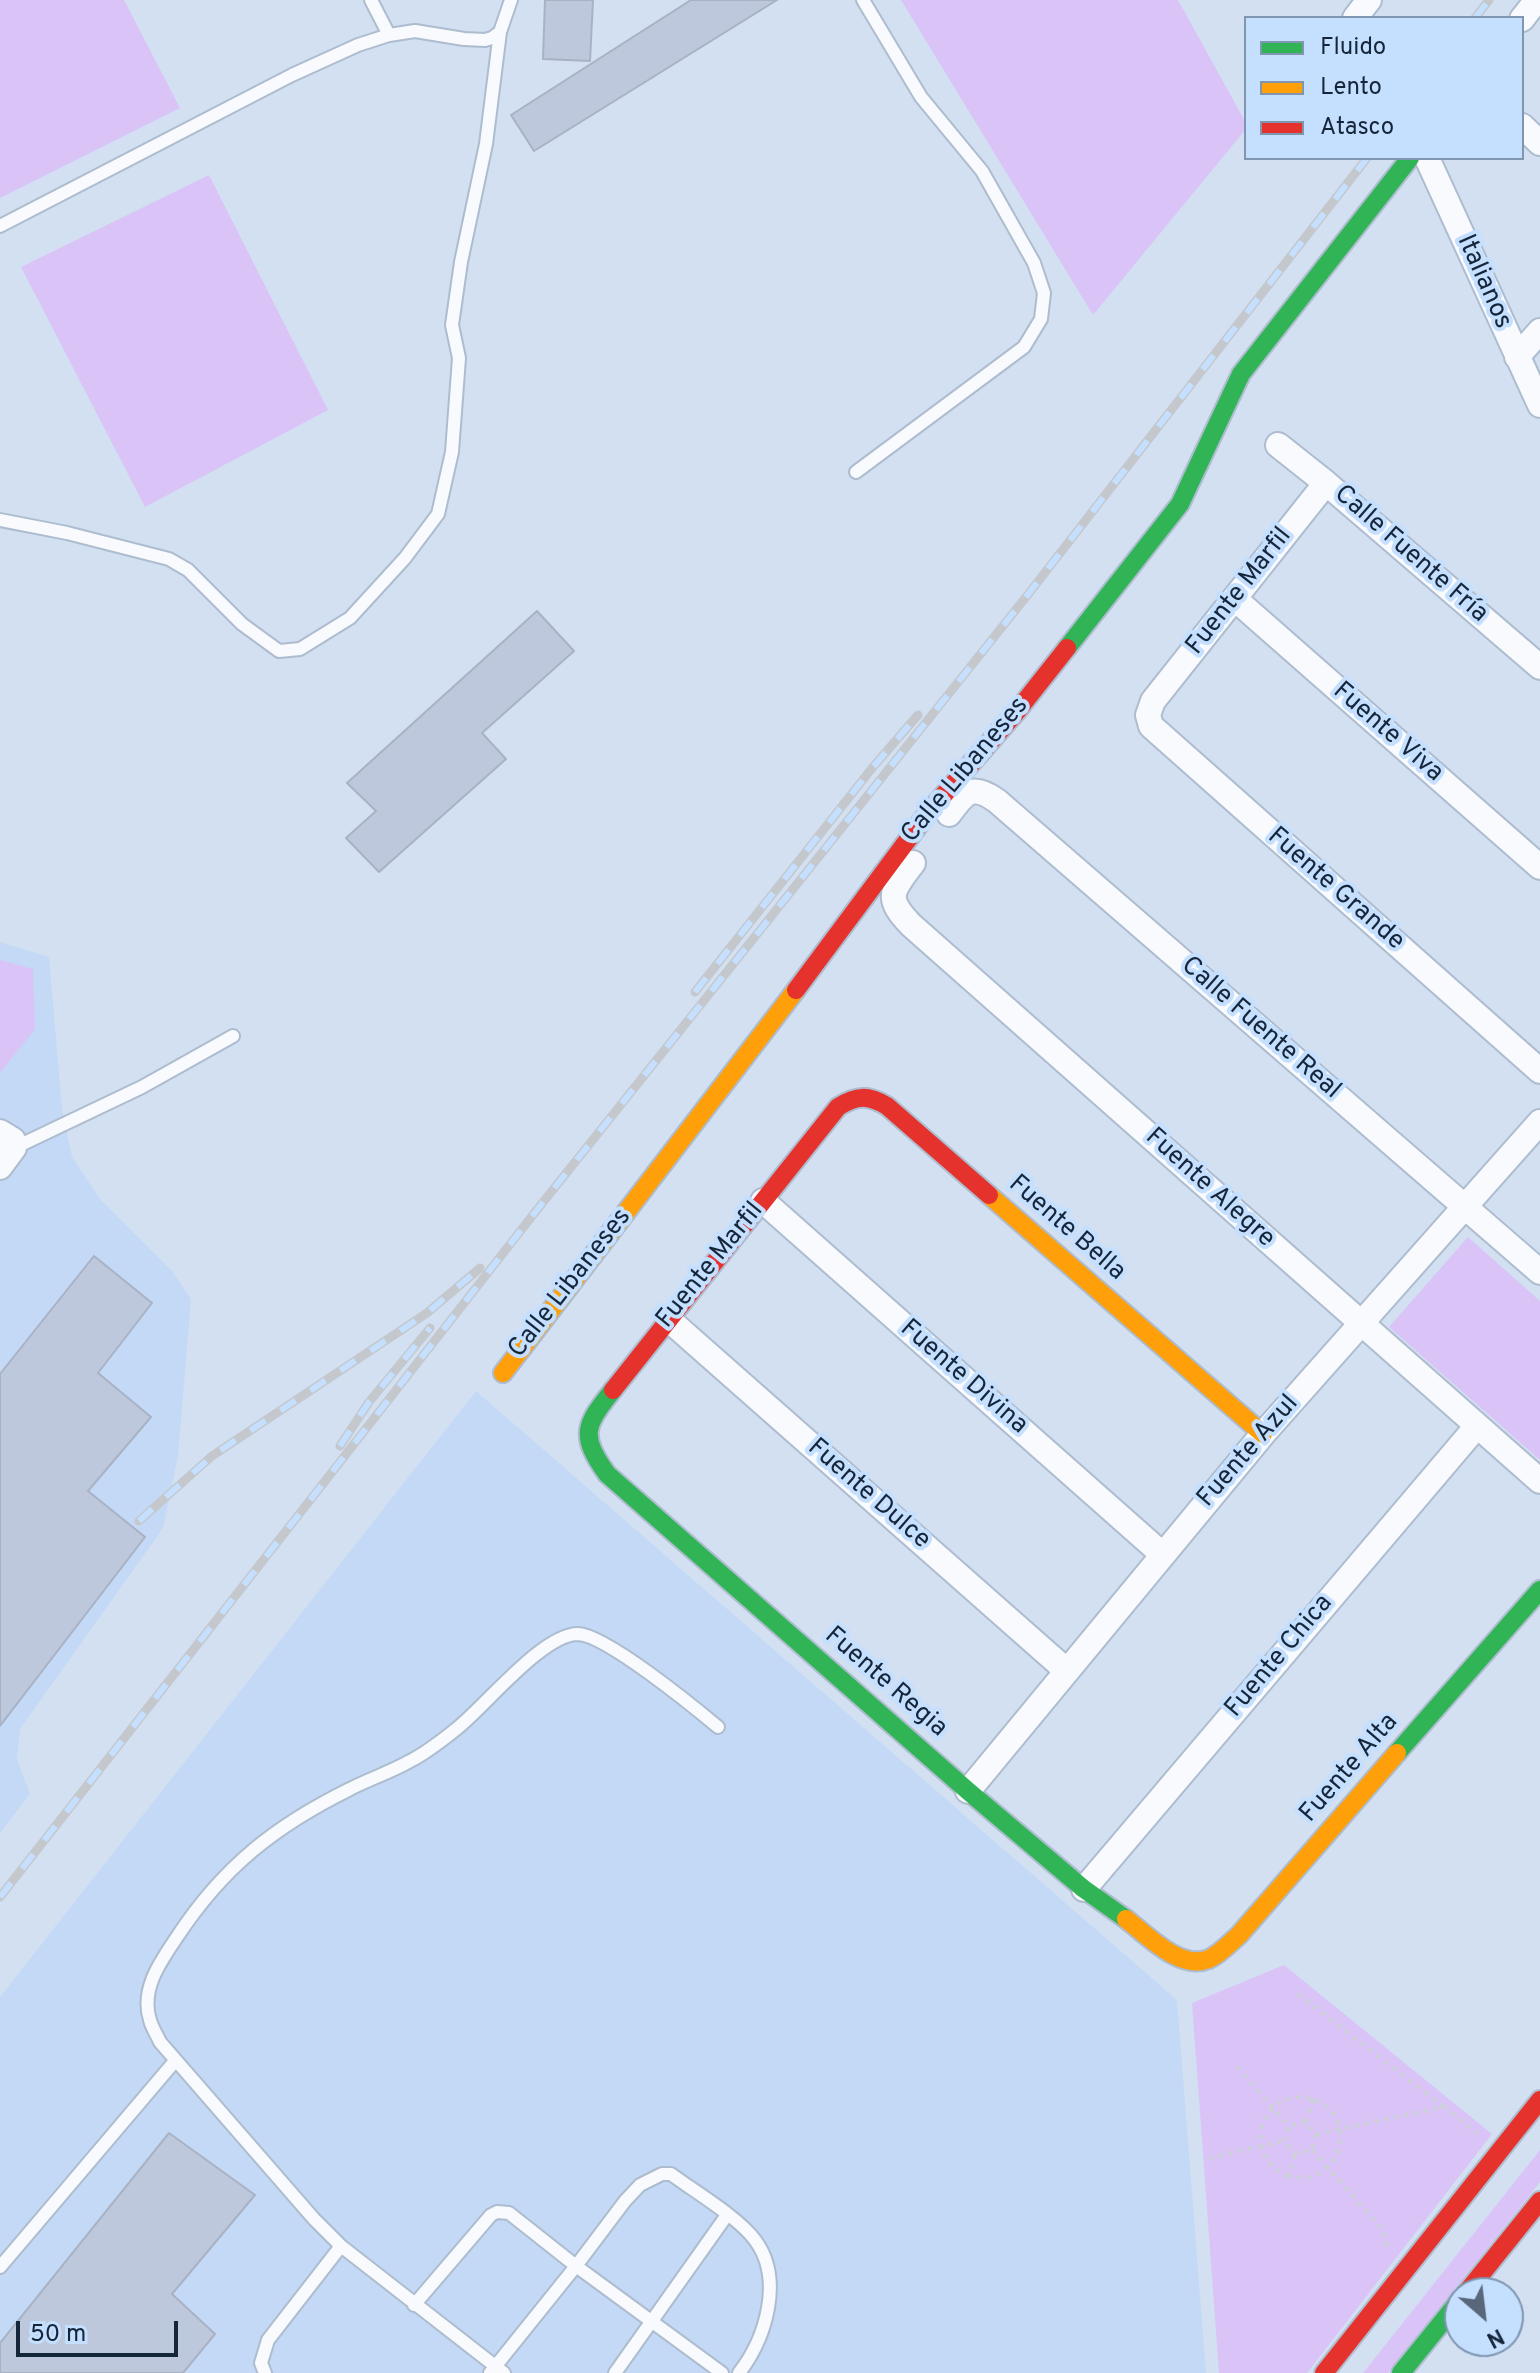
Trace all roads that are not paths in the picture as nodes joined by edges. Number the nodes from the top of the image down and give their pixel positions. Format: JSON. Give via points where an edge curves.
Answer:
{"nodes":[{"id":1,"x":371,"y":0,"type":"edge"},
{"id":2,"x":511,"y":0,"type":"edge"},
{"id":3,"x":863,"y":0,"type":"edge"},
{"id":4,"x":1369,"y":0,"type":"edge"},
{"id":5,"x":1537,"y":0,"type":"edge"},
{"id":6,"x":1357,"y":16,"type":"edge"},
{"id":7,"x":1524,"y":16,"type":"edge"},
{"id":8,"x":500,"y":32,"type":"junction"},
{"id":9,"x":389,"y":35,"type":"junction"},
{"id":10,"x":1524,"y":128,"type":"edge"},
{"id":11,"x":1540,"y":143,"type":"edge"},
{"id":12,"x":1408,"y":160,"type":"edge"},
{"id":13,"x":1428,"y":160,"type":"edge"},
{"id":14,"x":0,"y":226,"type":"edge"},
{"id":15,"x":1540,"y":331,"type":"edge"},
{"id":16,"x":1517,"y":357,"type":"junction"},
{"id":17,"x":1540,"y":405,"type":"edge"},
{"id":18,"x":1278,"y":445,"type":"dead end"},
{"id":19,"x":856,"y":472,"type":"dead end"},
{"id":20,"x":1326,"y":483,"type":"junction"},
{"id":21,"x":0,"y":520,"type":"edge"},
{"id":22,"x":1235,"y":599,"type":"junction"},
{"id":23,"x":1540,"y":667,"type":"edge"},
{"id":24,"x":1153,"y":701,"type":"joint"},
{"id":25,"x":1540,"y":867,"type":"edge"},
{"id":26,"x":894,"y":888,"type":"joint"},
{"id":27,"x":233,"y":1036,"type":"dead end"},
{"id":28,"x":1540,"y":1071,"type":"edge"},
{"id":29,"x":831,"y":1118,"type":"joint"},
{"id":30,"x":1540,"y":1122,"type":"edge"},
{"id":31,"x":5,"y":1149,"type":"edge"},
{"id":32,"x":763,"y":1201,"type":"junction"},
{"id":33,"x":1465,"y":1208,"type":"junction"},
{"id":34,"x":1540,"y":1272,"type":"edge"},
{"id":35,"x":668,"y":1319,"type":"junction"},
{"id":36,"x":1361,"y":1324,"type":"junction"},
{"id":37,"x":503,"y":1373,"type":"dead end"},
{"id":38,"x":592,"y":1416,"type":"joint"},
{"id":39,"x":1477,"y":1426,"type":"junction"},
{"id":40,"x":1263,"y":1434,"type":"junction"},
{"id":41,"x":1540,"y":1481,"type":"edge"},
{"id":42,"x":1162,"y":1554,"type":"junction"},
{"id":43,"x":1540,"y":1590,"type":"edge"},
{"id":44,"x":1067,"y":1671,"type":"junction"},
{"id":45,"x":718,"y":1727,"type":"dead end"},
{"id":46,"x":968,"y":1791,"type":"junction"},
{"id":47,"x":1084,"y":1889,"type":"junction"},
{"id":48,"x":1186,"y":1962,"type":"joint"},
{"id":49,"x":175,"y":2061,"type":"junction"},
{"id":50,"x":1540,"y":2100,"type":"edge"},
{"id":51,"x":1540,"y":2201,"type":"edge"},
{"id":52,"x":727,"y":2215,"type":"junction"},
{"id":53,"x":341,"y":2246,"type":"junction"},
{"id":54,"x":576,"y":2266,"type":"junction"},
{"id":55,"x":0,"y":2267,"type":"edge"},
{"id":56,"x":1479,"y":2277,"type":"edge"},
{"id":57,"x":414,"y":2305,"type":"junction"},
{"id":58,"x":1444,"y":2320,"type":"edge"},
{"id":59,"x":652,"y":2321,"type":"junction"},
{"id":60,"x":496,"y":2371,"type":"edge"},
{"id":61,"x":265,"y":2373,"type":"edge"},
{"id":62,"x":615,"y":2373,"type":"edge"},
{"id":63,"x":722,"y":2373,"type":"edge"},
{"id":64,"x":739,"y":2373,"type":"edge"},
{"id":65,"x":1324,"y":2373,"type":"edge"},
{"id":66,"x":1401,"y":2373,"type":"edge"}],
"edges":[{"from":1,"to":9,"type":"lane"},
{"from":2,"to":8,"type":"lane"},
{"from":3,"to":19,"type":"lane","via":[[921,97],[982,171],[1034,263],[1044,293],[1041,319],[1024,347]]},
{"from":4,"to":6,"type":"street"},
{"from":5,"to":7,"type":"street"},
{"from":8,"to":9,"type":"lane","via":[[485,40],[415,31]]},
{"from":8,"to":21,"type":"lane","via":[[486,144],[452,325],[459,358],[452,452],[438,514],[350,618],[300,649],[279,651],[169,559]]},
{"from":9,"to":14,"type":"lane","via":[[292,75]]},
{"from":10,"to":11,"type":"street"},
{"from":12,"to":37,"type":"street","name":"Calle Libaneses","via":[[1241,374],[1172,514],[1018,710],[927,814]]},
{"from":13,"to":16,"type":"street","name":"Italianos"},
{"from":15,"to":16,"type":"street"},
{"from":16,"to":17,"type":"street","name":"Italianos"},
{"from":18,"to":20,"type":"street","name":"Calle Fuente Fría"},
{"from":20,"to":22,"type":"street","name":"Fuente Marfil"},
{"from":20,"to":23,"type":"street","name":"Calle Fuente Fría"},
{"from":22,"to":24,"type":"street","name":"Fuente Marfil"},
{"from":22,"to":25,"type":"street","name":"Fuente Viva"},
{"from":24,"to":28,"type":"street","name":"Fuente Grande","via":[[1151,726]]},
{"from":26,"to":33,"type":"street","name":"Calle Fuente Real","via":[[958,801],[979,790],[1071,863]]},
{"from":26,"to":36,"type":"street","name":"Fuente Alegre","via":[[900,913],[911,925]]},
{"from":27,"to":31,"type":"lane","via":[[142,1087]]},
{"from":29,"to":32,"type":"street","name":"Fuente Marfil"},
{"from":29,"to":40,"type":"street","name":"Fuente Bella","via":[[838,1107],[861,1095],[887,1106]]},
{"from":30,"to":33,"type":"street","name":"Fuente Azul"},
{"from":32,"to":35,"type":"street","name":"Fuente Marfil"},
{"from":32,"to":42,"type":"street","name":"Fuente Divina"},
{"from":33,"to":34,"type":"street","name":"Calle Fuente Real"},
{"from":33,"to":36,"type":"street","name":"Fuente Azul"},
{"from":35,"to":38,"type":"street","name":"Fuente Marfil"},
{"from":35,"to":44,"type":"street","name":"Fuente Dulce"},
{"from":36,"to":39,"type":"street","name":"Fuente Alegre"},
{"from":36,"to":40,"type":"street","name":"Fuente Azul"},
{"from":38,"to":46,"type":"street","name":"Fuente Regia","via":[[588,1442],[607,1474]]},
{"from":39,"to":41,"type":"street","name":"Fuente Alegre"},
{"from":39,"to":47,"type":"street","name":"Fuente Chica"},
{"from":40,"to":42,"type":"street","name":"Fuente Azul"},
{"from":42,"to":44,"type":"street","name":"Fuente Azul"},
{"from":43,"to":48,"type":"street","name":"Fuente Alta","via":[[1239,1935],[1207,1960]]},
{"from":44,"to":46,"type":"street","name":"Fuente Azul"},
{"from":45,"to":49,"type":"lane","via":[[593,1637],[576,1634],[558,1640],[457,1729],[412,1760],[287,1824],[243,1857],[196,1907],[157,1967],[147,1993],[149,2018]]},
{"from":46,"to":47,"type":"street","name":"Fuente Regia"},
{"from":47,"to":48,"type":"street","name":"Fuente Regia"},
{"from":49,"to":53,"type":"lane"},
{"from":49,"to":55,"type":"lane"},
{"from":50,"to":65,"type":"street"},
{"from":51,"to":56,"type":"street"},
{"from":52,"to":54,"type":"lane","via":[[671,2174],[662,2174],[640,2185],[625,2201]]},
{"from":52,"to":59,"type":"lane"},
{"from":52,"to":64,"type":"lane","via":[[753,2237],[765,2256],[769,2285],[762,2333]]},
{"from":53,"to":57,"type":"lane"},
{"from":53,"to":61,"type":"lane","via":[[268,2340],[261,2363]]},
{"from":54,"to":57,"type":"lane","via":[[509,2213],[497,2212]]},
{"from":54,"to":59,"type":"lane"},
{"from":54,"to":60,"type":"lane"},
{"from":57,"to":60,"type":"lane"},
{"from":58,"to":66,"type":"street"},
{"from":59,"to":62,"type":"lane"},
{"from":59,"to":63,"type":"lane"}]}
